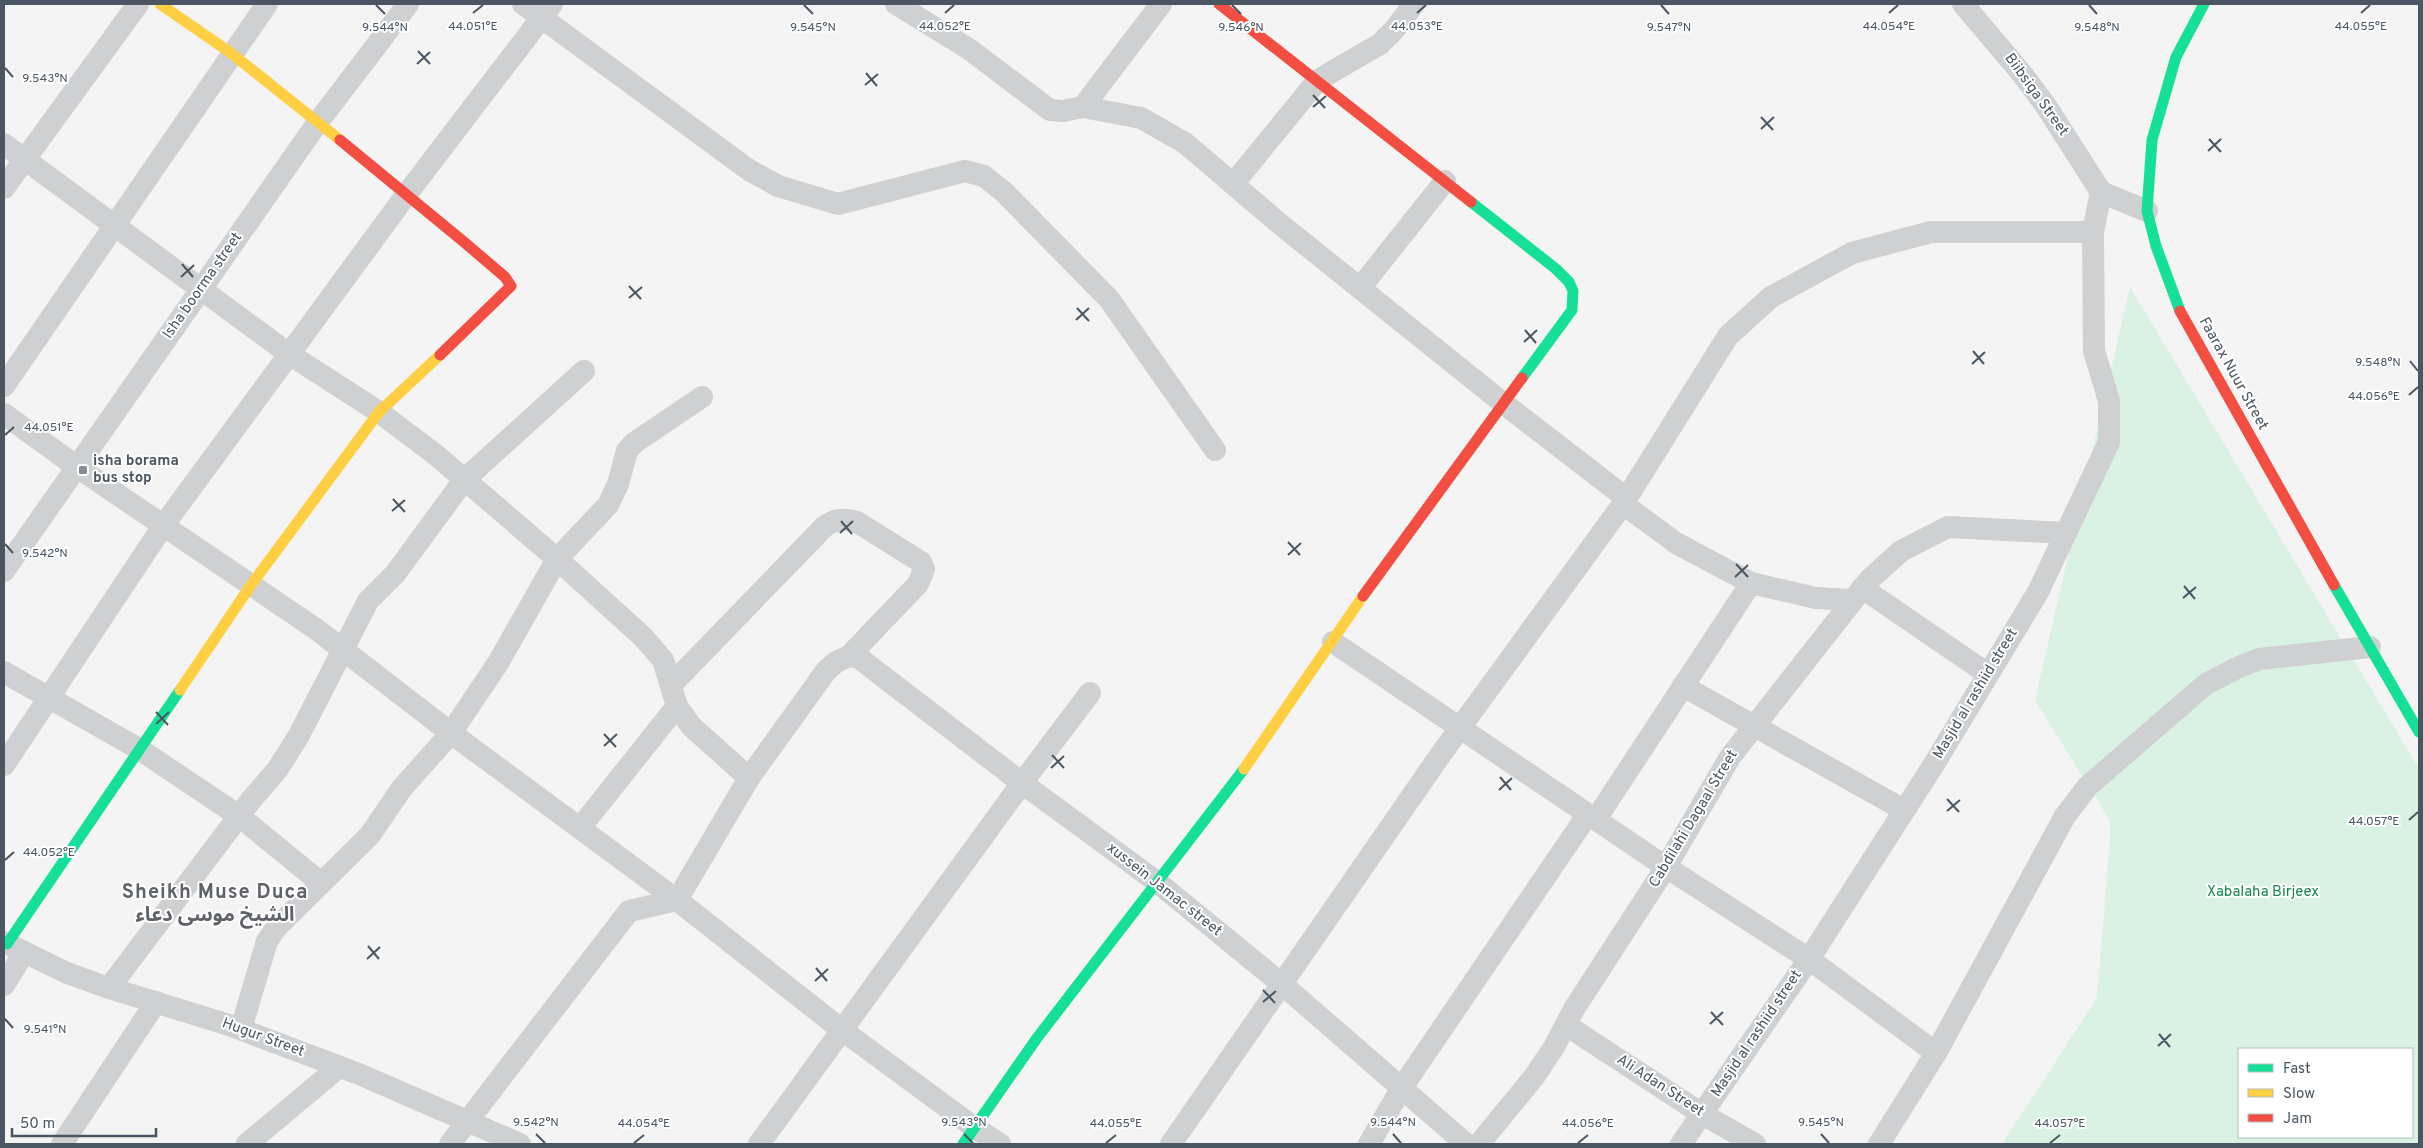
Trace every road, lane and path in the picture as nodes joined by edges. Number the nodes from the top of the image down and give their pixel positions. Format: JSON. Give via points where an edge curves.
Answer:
{"nodes":[{"id":1,"x":138,"y":4,"type":"edge"},
{"id":2,"x":160,"y":4,"type":"edge"},
{"id":3,"x":267,"y":4,"type":"edge"},
{"id":4,"x":408,"y":4,"type":"edge"},
{"id":5,"x":523,"y":4,"type":"edge"},
{"id":6,"x":896,"y":4,"type":"edge"},
{"id":7,"x":1161,"y":4,"type":"edge"},
{"id":8,"x":1220,"y":4,"type":"edge"},
{"id":9,"x":1414,"y":4,"type":"edge"},
{"id":10,"x":1963,"y":4,"type":"edge"},
{"id":11,"x":2204,"y":4,"type":"edge"},
{"id":12,"x":547,"y":10,"type":"edge"},
{"id":13,"x":231,"y":53,"type":"junction"},
{"id":14,"x":1318,"y":80,"type":"junction"},
{"id":15,"x":1083,"y":106,"type":"junction"},
{"id":16,"x":318,"y":122,"type":"junction"},
{"id":17,"x":4,"y":144,"type":"edge"},
{"id":18,"x":24,"y":158,"type":"junction"},
{"id":19,"x":1445,"y":181,"type":"junction"},
{"id":20,"x":1233,"y":184,"type":"junction"},
{"id":21,"x":4,"y":188,"type":"edge"},
{"id":22,"x":2102,"y":192,"type":"junction"},
{"id":23,"x":406,"y":195,"type":"junction"},
{"id":24,"x":2147,"y":211,"type":"junction"},
{"id":25,"x":114,"y":224,"type":"junction"},
{"id":26,"x":2093,"y":232,"type":"junction"},
{"id":27,"x":1360,"y":288,"type":"junction"},
{"id":28,"x":201,"y":289,"type":"junction"},
{"id":29,"x":289,"y":354,"type":"junction"},
{"id":30,"x":584,"y":371,"type":"dead end"},
{"id":31,"x":4,"y":386,"type":"edge"},
{"id":32,"x":702,"y":397,"type":"dead end"},
{"id":33,"x":1503,"y":403,"type":"junction"},
{"id":34,"x":379,"y":412,"type":"junction"},
{"id":35,"x":4,"y":414,"type":"edge"},
{"id":36,"x":1215,"y":450,"type":"dead end"},
{"id":37,"x":77,"y":467,"type":"junction"},
{"id":38,"x":464,"y":480,"type":"junction"},
{"id":39,"x":1624,"y":501,"type":"junction"},
{"id":40,"x":164,"y":526,"type":"junction"},
{"id":41,"x":2066,"y":533,"type":"junction"},
{"id":42,"x":557,"y":559,"type":"junction"},
{"id":43,"x":4,"y":571,"type":"edge"},
{"id":44,"x":1751,"y":583,"type":"junction"},
{"id":45,"x":251,"y":585,"type":"junction"},
{"id":46,"x":1857,"y":594,"type":"junction"},
{"id":47,"x":1333,"y":642,"type":"junction"},
{"id":48,"x":2370,"y":647,"type":"junction"},
{"id":49,"x":343,"y":649,"type":"junction"},
{"id":50,"x":849,"y":656,"type":"junction"},
{"id":51,"x":4,"y":672,"type":"edge"},
{"id":52,"x":1988,"y":674,"type":"junction"},
{"id":53,"x":1683,"y":686,"type":"junction"},
{"id":54,"x":1090,"y":693,"type":"dead end"},
{"id":55,"x":675,"y":695,"type":"junction"},
{"id":56,"x":49,"y":698,"type":"junction"},
{"id":57,"x":1755,"y":725,"type":"junction"},
{"id":58,"x":1459,"y":728,"type":"junction"},
{"id":59,"x":2419,"y":732,"type":"edge"},
{"id":60,"x":451,"y":733,"type":"junction"},
{"id":61,"x":139,"y":749,"type":"junction"},
{"id":62,"x":4,"y":764,"type":"edge"},
{"id":63,"x":749,"y":778,"type":"junction"},
{"id":64,"x":1022,"y":783,"type":"junction"},
{"id":65,"x":1904,"y":810,"type":"junction"},
{"id":66,"x":239,"y":816,"type":"junction"},
{"id":67,"x":1592,"y":817,"type":"junction"},
{"id":68,"x":580,"y":828,"type":"junction"},
{"id":69,"x":1666,"y":867,"type":"junction"},
{"id":70,"x":1156,"y":882,"type":"junction"},
{"id":71,"x":321,"y":883,"type":"junction"},
{"id":72,"x":677,"y":900,"type":"junction"},
{"id":73,"x":12,"y":946,"type":"edge"},
{"id":74,"x":1809,"y":959,"type":"junction"},
{"id":75,"x":4,"y":985,"type":"edge"},
{"id":76,"x":1283,"y":985,"type":"junction"},
{"id":77,"x":109,"y":988,"type":"junction"},
{"id":78,"x":156,"y":1002,"type":"junction"},
{"id":79,"x":1566,"y":1025,"type":"junction"},
{"id":80,"x":241,"y":1029,"type":"junction"},
{"id":81,"x":842,"y":1030,"type":"junction"},
{"id":82,"x":1936,"y":1054,"type":"junction"},
{"id":83,"x":339,"y":1067,"type":"junction"},
{"id":84,"x":1401,"y":1089,"type":"junction"},
{"id":85,"x":1702,"y":1114,"type":"junction"},
{"id":86,"x":466,"y":1122,"type":"junction"},
{"id":87,"x":969,"y":1136,"type":"edge"},
{"id":88,"x":62,"y":1144,"type":"edge"},
{"id":89,"x":247,"y":1144,"type":"edge"},
{"id":90,"x":450,"y":1144,"type":"edge"},
{"id":91,"x":520,"y":1144,"type":"edge"},
{"id":92,"x":759,"y":1144,"type":"edge"},
{"id":93,"x":1000,"y":1144,"type":"edge"},
{"id":94,"x":1171,"y":1144,"type":"edge"},
{"id":95,"x":1368,"y":1144,"type":"edge"},
{"id":96,"x":1466,"y":1144,"type":"edge"},
{"id":97,"x":1479,"y":1144,"type":"edge"},
{"id":98,"x":1681,"y":1144,"type":"edge"},
{"id":99,"x":1755,"y":1144,"type":"edge"},
{"id":100,"x":1879,"y":1144,"type":"edge"}],
"edges":[{"from":1,"to":18,"type":"street"},
{"from":2,"to":13,"type":"street"},
{"from":3,"to":13,"type":"street"},
{"from":4,"to":16,"type":"street","name":"Isha boorma street"},
{"from":5,"to":12,"type":"street"},
{"from":6,"to":15,"type":"street","via":[[969,49],[1050,110],[1063,111]]},
{"from":7,"to":15,"type":"street"},
{"from":8,"to":14,"type":"street"},
{"from":9,"to":14,"type":"street","via":[[1380,44]]},
{"from":10,"to":22,"type":"street","name":"Biibsiga Street","via":[[2040,98]]},
{"from":11,"to":24,"type":"street","name":"Faarax Nuur Street","via":[[2176,58],[2152,140]]},
{"from":12,"to":23,"type":"street"},
{"from":12,"to":36,"type":"street","via":[[749,170],[778,186],[838,204],[965,171],[984,176],[1004,192],[1109,299]]},
{"from":13,"to":16,"type":"street"},
{"from":13,"to":25,"type":"street"},
{"from":14,"to":19,"type":"street"},
{"from":14,"to":20,"type":"street"},
{"from":15,"to":20,"type":"street","via":[[1141,118],[1184,143]]},
{"from":16,"to":23,"type":"street"},
{"from":16,"to":28,"type":"street","name":"Isha boorma street"},
{"from":17,"to":18,"type":"street"},
{"from":18,"to":21,"type":"street"},
{"from":18,"to":25,"type":"street"},
{"from":19,"to":27,"type":"street"},
{"from":19,"to":33,"type":"street","via":[[1573,284],[1572,310]]},
{"from":20,"to":27,"type":"street"},
{"from":22,"to":24,"type":"street"},
{"from":22,"to":26,"type":"street","name":"Masjid al rashiid street"},
{"from":23,"to":29,"type":"street"},
{"from":23,"to":34,"type":"street","via":[[505,277],[511,286]]},
{"from":24,"to":48,"type":"street","name":"Faarax Nuur Street","via":[[2178,306]]},
{"from":25,"to":28,"type":"street"},
{"from":25,"to":31,"type":"street"},
{"from":26,"to":39,"type":"street","via":[[1931,232],[1852,253],[1771,297],[1728,336]]},
{"from":26,"to":41,"type":"street","name":"Masjid al rashiid street","via":[[2094,351],[2109,401],[2110,442]]},
{"from":27,"to":33,"type":"street"},
{"from":28,"to":29,"type":"street"},
{"from":28,"to":37,"type":"street","name":"Isha boorma street"},
{"from":29,"to":34,"type":"street"},
{"from":29,"to":40,"type":"street"},
{"from":30,"to":38,"type":"street"},
{"from":32,"to":42,"type":"street","via":[[634,442],[627,452],[608,505]]},
{"from":33,"to":39,"type":"street"},
{"from":33,"to":47,"type":"street"},
{"from":34,"to":38,"type":"street"},
{"from":34,"to":45,"type":"street"},
{"from":35,"to":37,"type":"street"},
{"from":37,"to":40,"type":"street"},
{"from":37,"to":43,"type":"street","name":"Isha boorma street"},
{"from":38,"to":42,"type":"street"},
{"from":38,"to":49,"type":"street","via":[[395,574],[368,601]]},
{"from":39,"to":44,"type":"street","via":[[1676,543]]},
{"from":39,"to":58,"type":"street"},
{"from":40,"to":45,"type":"street"},
{"from":40,"to":56,"type":"street"},
{"from":41,"to":46,"type":"street","name":"Cabdilahi Dagaal Street","via":[[1948,527],[1901,551]]},
{"from":41,"to":52,"type":"street","name":"Masjid al rashiid street","via":[[2038,592]]},
{"from":42,"to":55,"type":"street","via":[[664,660]]},
{"from":42,"to":60,"type":"street","via":[[498,663]]},
{"from":44,"to":46,"type":"street","via":[[1816,598]]},
{"from":44,"to":53,"type":"street"},
{"from":45,"to":49,"type":"street"},
{"from":45,"to":61,"type":"street"},
{"from":46,"to":52,"type":"street"},
{"from":46,"to":57,"type":"street","name":"Cabdilahi Dagaal Street"},
{"from":47,"to":58,"type":"street"},
{"from":47,"to":70,"type":"street","via":[[1240,775]]},
{"from":48,"to":59,"type":"street","name":"Faarax Nuur Street"},
{"from":48,"to":82,"type":"street","via":[[2259,660],[2239,667],[2206,684],[2088,786],[2065,816]]},
{"from":49,"to":60,"type":"street"},
{"from":49,"to":66,"type":"street","via":[[298,738],[277,770]]},
{"from":50,"to":55,"type":"street","via":[[918,584],[924,569],[921,562],[857,522],[846,519],[824,526]]},
{"from":50,"to":63,"type":"street","via":[[826,671]]},
{"from":50,"to":64,"type":"street","name":"xussein Jamac street","via":[[858,657]]},
{"from":51,"to":56,"type":"street"},
{"from":52,"to":65,"type":"street","name":"Masjid al rashiid street"},
{"from":53,"to":57,"type":"street"},
{"from":53,"to":67,"type":"street"},
{"from":54,"to":64,"type":"street"},
{"from":55,"to":63,"type":"street","via":[[691,726]]},
{"from":55,"to":68,"type":"street"},
{"from":56,"to":61,"type":"street"},
{"from":56,"to":62,"type":"street"},
{"from":57,"to":65,"type":"street"},
{"from":57,"to":69,"type":"street","name":"Cabdilahi Dagaal Street","via":[[1730,757]]},
{"from":58,"to":67,"type":"street"},
{"from":58,"to":76,"type":"street"},
{"from":60,"to":68,"type":"street"},
{"from":60,"to":71,"type":"street","via":[[402,788],[370,835]]},
{"from":61,"to":66,"type":"street"},
{"from":61,"to":73,"type":"street"},
{"from":63,"to":72,"type":"street"},
{"from":64,"to":70,"type":"street","name":"xussein Jamac street"},
{"from":64,"to":81,"type":"street"},
{"from":65,"to":74,"type":"street","name":"Masjid al rashiid street"},
{"from":66,"to":71,"type":"street"},
{"from":66,"to":77,"type":"street"},
{"from":67,"to":69,"type":"street"},
{"from":67,"to":84,"type":"street"},
{"from":68,"to":72,"type":"street"},
{"from":69,"to":74,"type":"street"},
{"from":69,"to":79,"type":"street","name":"Cabdilahi Dagaal Street"},
{"from":70,"to":76,"type":"street","name":"xussein Jamac street"},
{"from":70,"to":87,"type":"street","via":[[1037,1038]]},
{"from":71,"to":80,"type":"street","via":[[267,941]]},
{"from":72,"to":81,"type":"street"},
{"from":72,"to":86,"type":"street","via":[[629,911]]},
{"from":73,"to":75,"type":"street"},
{"from":73,"to":77,"type":"street","name":"Hugur Street"},
{"from":74,"to":82,"type":"street"},
{"from":74,"to":85,"type":"street","name":"Masjid al rashiid street"},
{"from":76,"to":84,"type":"street","name":"xussein Jamac street"},
{"from":76,"to":94,"type":"street"},
{"from":77,"to":78,"type":"street","name":"Hugur Street"},
{"from":78,"to":80,"type":"street","name":"Hugur Street"},
{"from":78,"to":88,"type":"street"},
{"from":79,"to":85,"type":"street","name":"Ali Adan Street"},
{"from":79,"to":97,"type":"street","name":"Cabdilahi Dagaal Street","via":[[1534,1078]]},
{"from":80,"to":83,"type":"street","name":"Hugur Street"},
{"from":81,"to":87,"type":"street"},
{"from":81,"to":92,"type":"street"},
{"from":82,"to":100,"type":"street"},
{"from":83,"to":86,"type":"street","name":"Hugur Street"},
{"from":83,"to":89,"type":"street"},
{"from":84,"to":95,"type":"street"},
{"from":84,"to":96,"type":"street","name":"xussein Jamac street"},
{"from":85,"to":98,"type":"street","name":"Masjid al rashiid street"},
{"from":85,"to":99,"type":"street","name":"Ali Adan Street"},
{"from":86,"to":90,"type":"street"},
{"from":86,"to":91,"type":"street","name":"Hugur Street"},
{"from":87,"to":93,"type":"street"}]}
